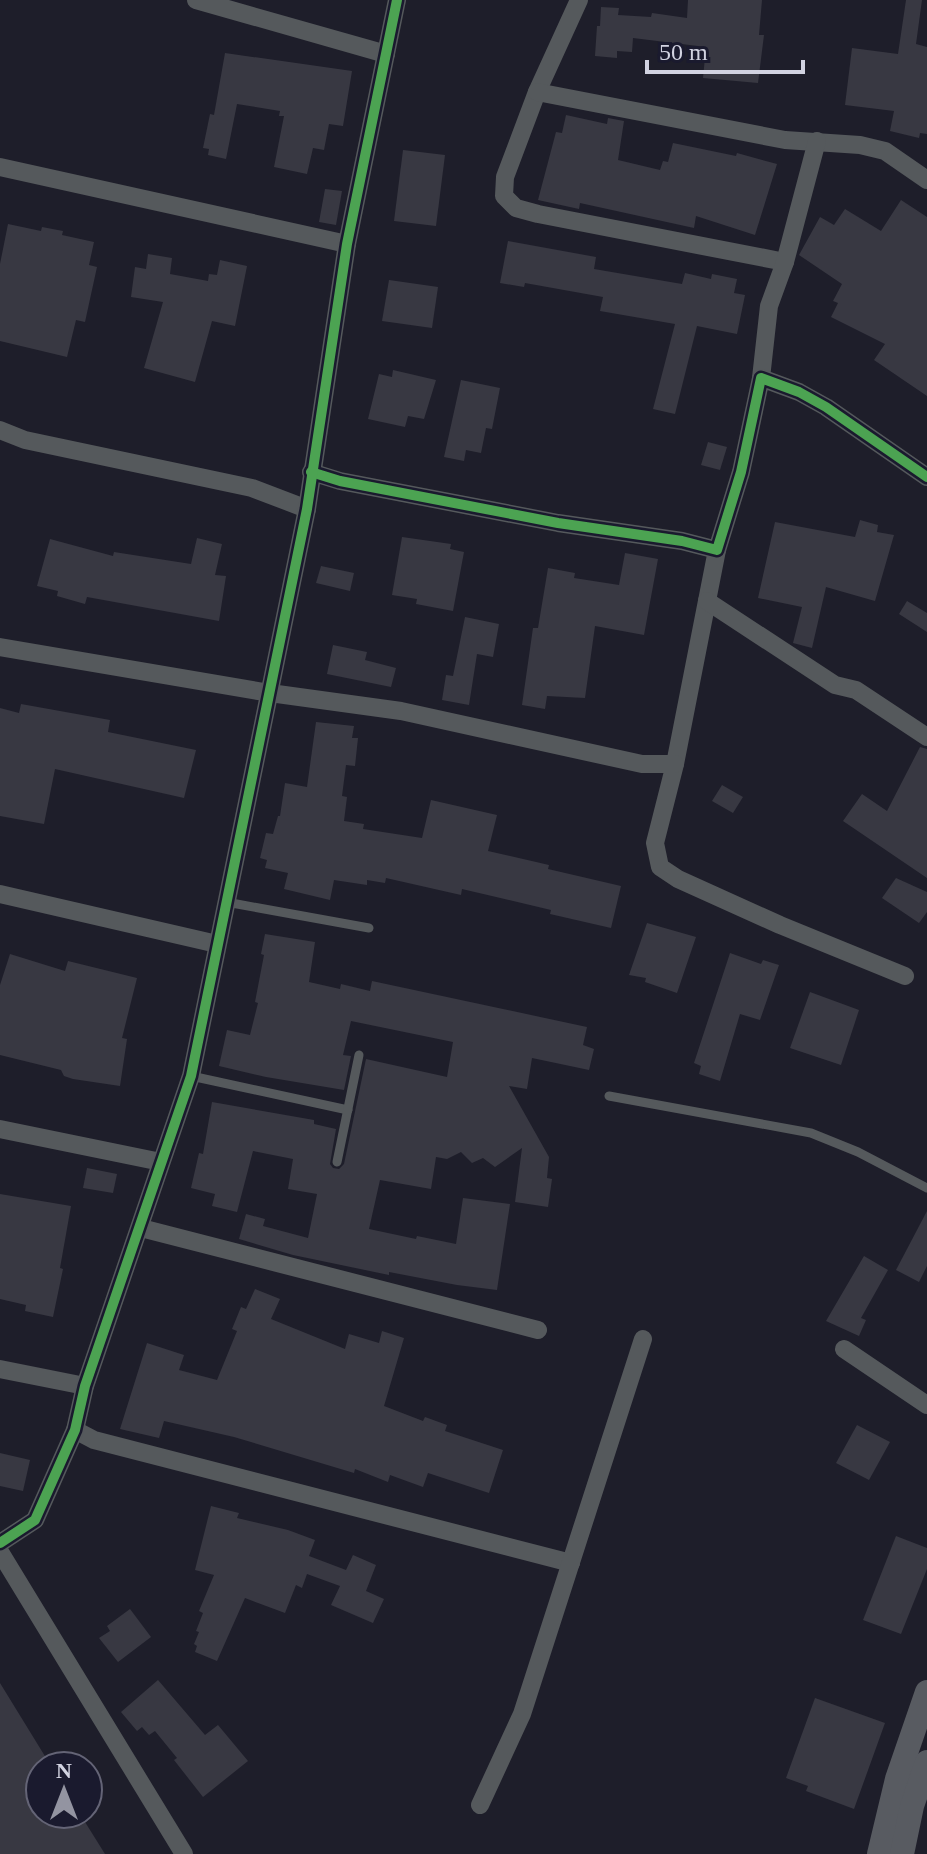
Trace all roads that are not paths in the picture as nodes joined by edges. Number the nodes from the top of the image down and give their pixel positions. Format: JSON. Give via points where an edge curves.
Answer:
{"nodes":[{"id":1,"x":196,"y":0,"type":"edge"},
{"id":2,"x":397,"y":0,"type":"edge"},
{"id":3,"x":579,"y":0,"type":"edge"},
{"id":4,"x":386,"y":54,"type":"junction"},
{"id":5,"x":537,"y":92,"type":"junction"},
{"id":6,"x":817,"y":141,"type":"junction"},
{"id":7,"x":0,"y":167,"type":"edge"},
{"id":8,"x":927,"y":180,"type":"edge"},
{"id":9,"x":347,"y":244,"type":"junction"},
{"id":10,"x":785,"y":262,"type":"junction"},
{"id":11,"x":761,"y":378,"type":"junction"},
{"id":12,"x":0,"y":430,"type":"edge"},
{"id":13,"x":311,"y":472,"type":"junction"},
{"id":14,"x":927,"y":477,"type":"edge"},
{"id":15,"x":307,"y":509,"type":"junction"},
{"id":16,"x":717,"y":550,"type":"junction"},
{"id":17,"x":707,"y":601,"type":"junction"},
{"id":18,"x":0,"y":647,"type":"edge"},
{"id":19,"x":270,"y":693,"type":"junction"},
{"id":20,"x":927,"y":737,"type":"edge"},
{"id":21,"x":675,"y":764,"type":"junction"},
{"id":22,"x":0,"y":894,"type":"edge"},
{"id":23,"x":226,"y":902,"type":"junction"},
{"id":24,"x":369,"y":928,"type":"dead end"},
{"id":25,"x":217,"y":944,"type":"junction"},
{"id":26,"x":905,"y":976,"type":"dead end"},
{"id":27,"x":359,"y":1055,"type":"dead end"},
{"id":28,"x":191,"y":1076,"type":"junction"},
{"id":29,"x":609,"y":1096,"type":"dead end"},
{"id":30,"x":348,"y":1110,"type":"junction"},
{"id":31,"x":0,"y":1129,"type":"edge"},
{"id":32,"x":161,"y":1162,"type":"junction"},
{"id":33,"x":337,"y":1162,"type":"dead end"},
{"id":34,"x":927,"y":1188,"type":"edge"},
{"id":35,"x":141,"y":1228,"type":"junction"},
{"id":36,"x":538,"y":1330,"type":"dead end"},
{"id":37,"x":643,"y":1339,"type":"dead end"},
{"id":38,"x":844,"y":1349,"type":"dead end"},
{"id":39,"x":0,"y":1369,"type":"edge"},
{"id":40,"x":85,"y":1386,"type":"junction"},
{"id":41,"x":927,"y":1405,"type":"edge"},
{"id":42,"x":75,"y":1430,"type":"junction"},
{"id":43,"x":0,"y":1525,"type":"edge"},
{"id":44,"x":21,"y":1529,"type":"junction"},
{"id":45,"x":0,"y":1543,"type":"edge"},
{"id":46,"x":0,"y":1552,"type":"edge"},
{"id":47,"x":571,"y":1563,"type":"junction"},
{"id":48,"x":927,"y":1692,"type":"edge"},
{"id":49,"x":927,"y":1762,"type":"edge"},
{"id":50,"x":480,"y":1805,"type":"dead end"},
{"id":51,"x":184,"y":1854,"type":"edge"},
{"id":52,"x":879,"y":1854,"type":"edge"},
{"id":53,"x":902,"y":1854,"type":"edge"}],
"edges":[{"from":1,"to":4,"type":"street"},
{"from":2,"to":4,"type":"street"},
{"from":3,"to":5,"type":"street"},
{"from":4,"to":9,"type":"street"},
{"from":5,"to":6,"type":"street","via":[[785,140]]},
{"from":5,"to":10,"type":"street","via":[[505,177],[504,196],[516,208]]},
{"from":6,"to":8,"type":"street","via":[[885,151]]},
{"from":6,"to":10,"type":"street"},
{"from":7,"to":9,"type":"street"},
{"from":9,"to":13,"type":"street"},
{"from":10,"to":11,"type":"street","via":[[769,306]]},
{"from":11,"to":14,"type":"street","via":[[826,407]]},
{"from":11,"to":16,"type":"street"},
{"from":12,"to":15,"type":"street","via":[[25,440],[252,488]]},
{"from":13,"to":15,"type":"street"},
{"from":13,"to":16,"type":"street"},
{"from":15,"to":19,"type":"street"},
{"from":16,"to":17,"type":"street"},
{"from":17,"to":20,"type":"street","via":[[835,685],[856,690]]},
{"from":17,"to":21,"type":"street"},
{"from":18,"to":19,"type":"street"},
{"from":19,"to":21,"type":"street","via":[[401,711],[642,764]]},
{"from":19,"to":23,"type":"street"},
{"from":21,"to":26,"type":"street","via":[[655,843],[660,867],[780,925]]},
{"from":22,"to":25,"type":"street"},
{"from":23,"to":24,"type":"lane"},
{"from":23,"to":25,"type":"street"},
{"from":25,"to":28,"type":"street"},
{"from":27,"to":30,"type":"lane"},
{"from":28,"to":30,"type":"lane"},
{"from":28,"to":32,"type":"street"},
{"from":29,"to":34,"type":"lane","via":[[811,1133]]},
{"from":30,"to":33,"type":"lane"},
{"from":31,"to":32,"type":"street"},
{"from":32,"to":35,"type":"street"},
{"from":35,"to":36,"type":"street"},
{"from":35,"to":40,"type":"street"},
{"from":37,"to":47,"type":"street"},
{"from":38,"to":41,"type":"street"},
{"from":39,"to":40,"type":"street"},
{"from":40,"to":42,"type":"street"},
{"from":42,"to":44,"type":"street","via":[[35,1520]]},
{"from":42,"to":47,"type":"street","via":[[94,1440]]},
{"from":43,"to":44,"type":"street"},
{"from":44,"to":45,"type":"street"},
{"from":46,"to":51,"type":"street"},
{"from":47,"to":50,"type":"street","via":[[522,1714]]},
{"from":48,"to":52,"type":"street","via":[[897,1779]]},
{"from":49,"to":53,"type":"street"}]}
